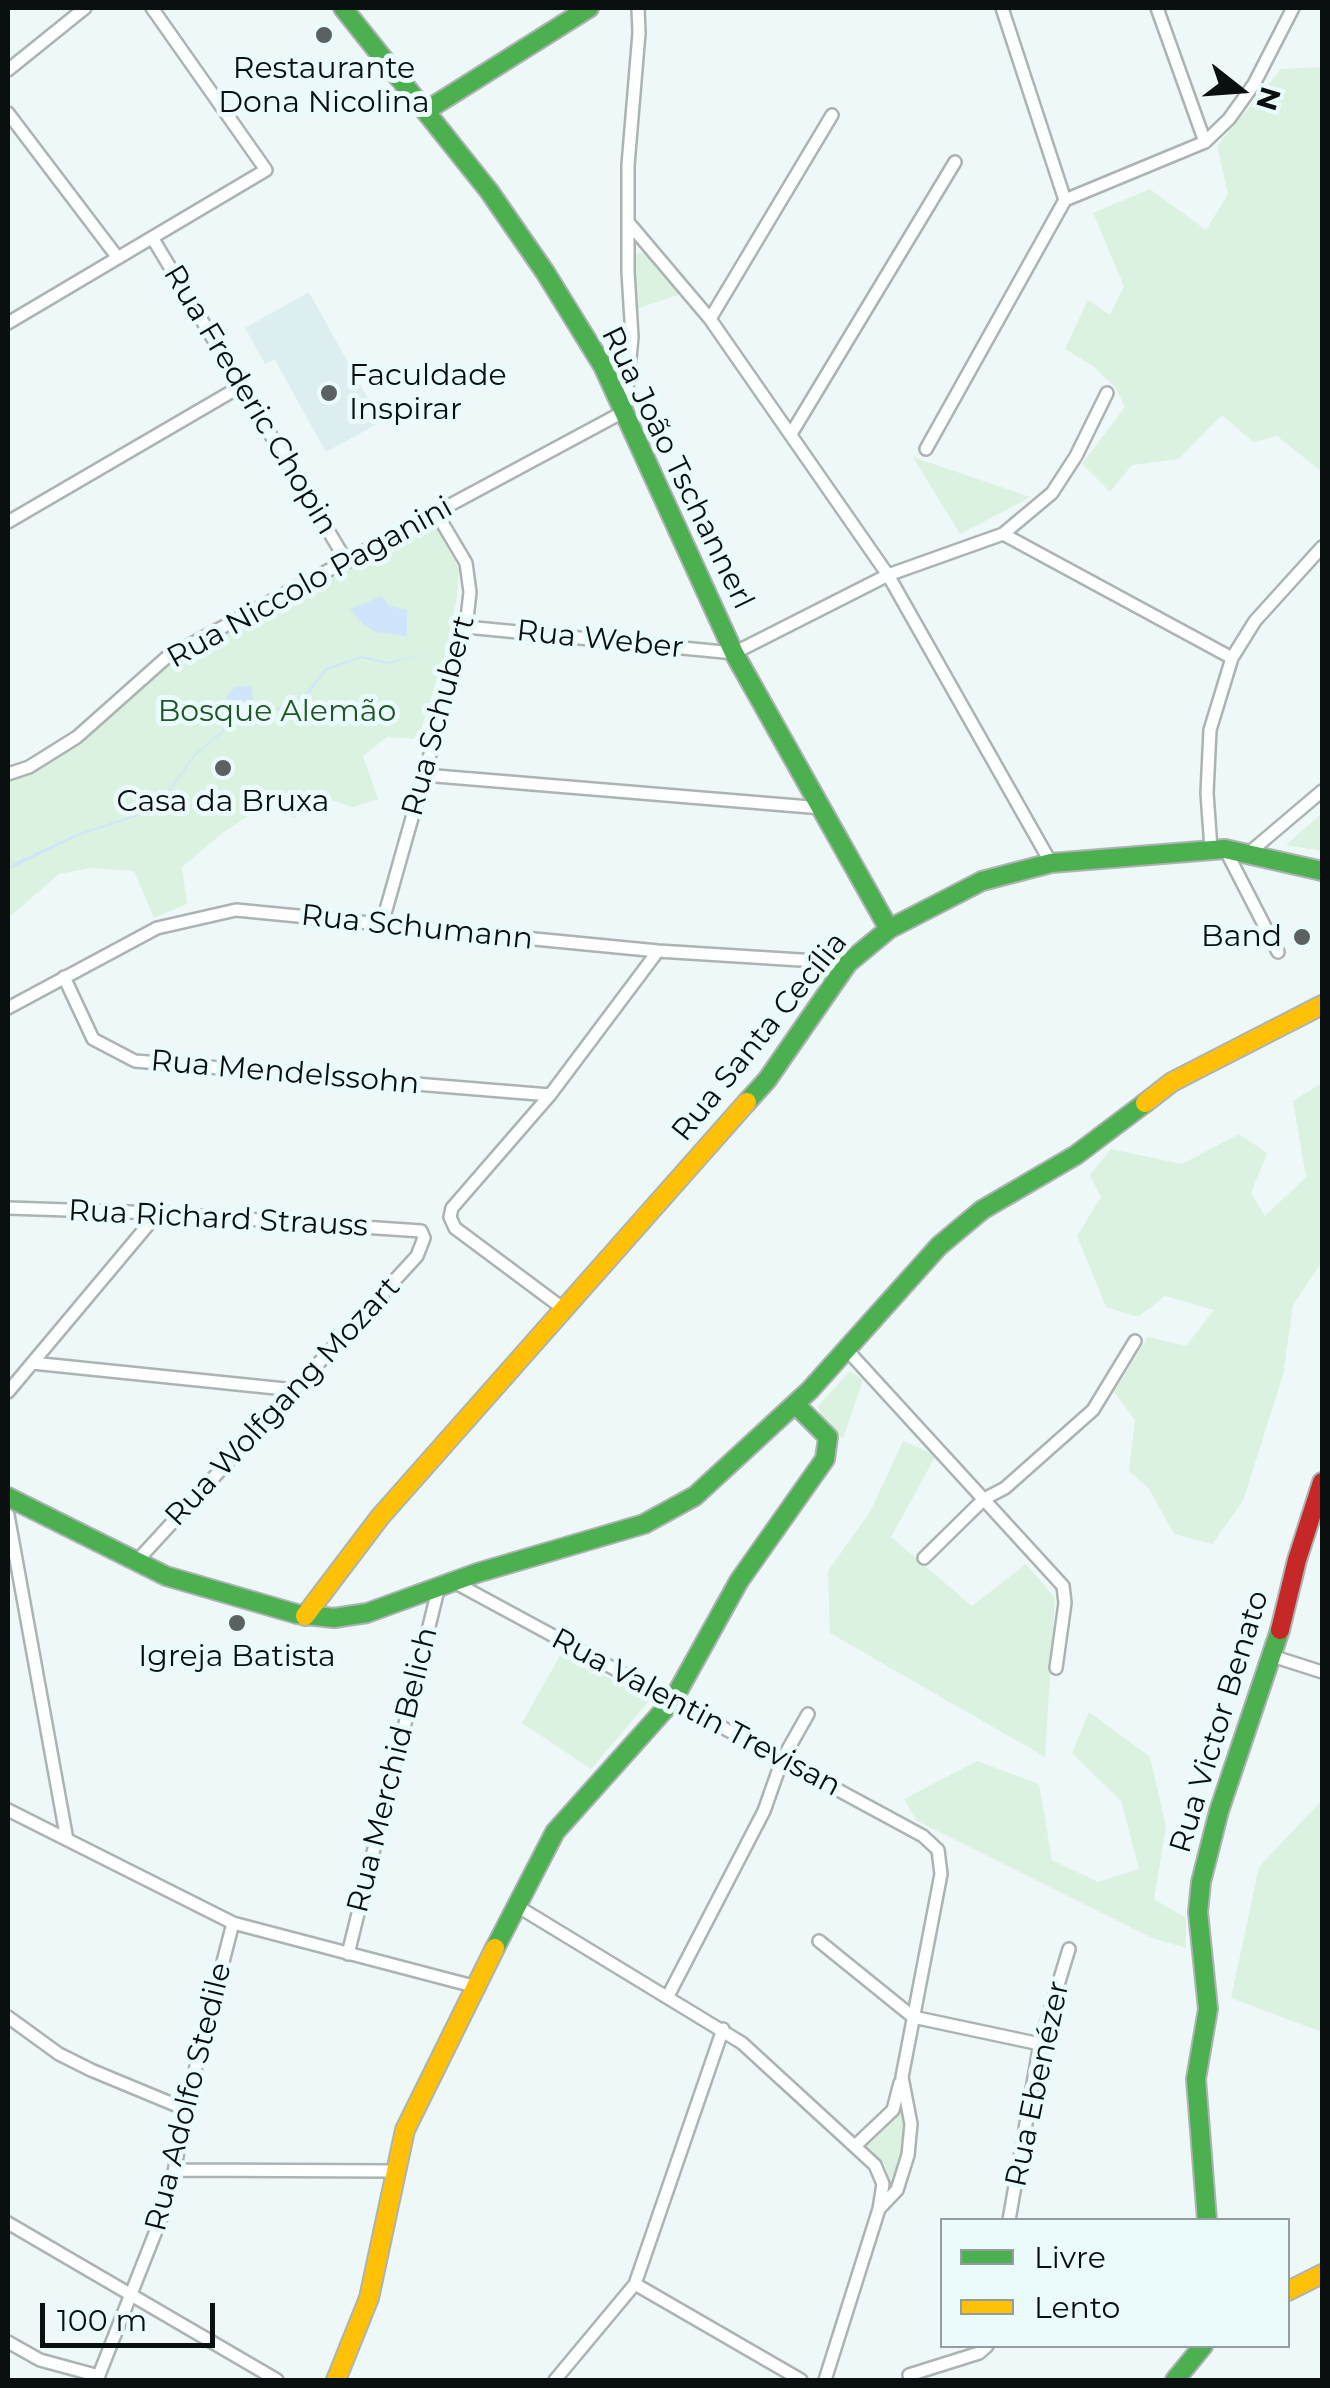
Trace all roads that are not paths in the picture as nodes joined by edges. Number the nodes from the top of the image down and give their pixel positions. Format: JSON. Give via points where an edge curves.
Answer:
{"nodes":[{"id":1,"x":85,"y":8,"type":"edge"},
{"id":2,"x":152,"y":8,"type":"edge"},
{"id":3,"x":343,"y":8,"type":"edge"},
{"id":4,"x":589,"y":8,"type":"edge"},
{"id":5,"x":638,"y":8,"type":"edge"},
{"id":6,"x":1002,"y":8,"type":"edge"},
{"id":7,"x":1158,"y":8,"type":"edge"},
{"id":8,"x":1293,"y":8,"type":"edge"},
{"id":9,"x":8,"y":70,"type":"edge"},
{"id":10,"x":428,"y":110,"type":"junction"},
{"id":11,"x":8,"y":112,"type":"edge"},
{"id":12,"x":832,"y":114,"type":"dead end"},
{"id":13,"x":1204,"y":142,"type":"junction"},
{"id":14,"x":955,"y":162,"type":"dead end"},
{"id":15,"x":1066,"y":200,"type":"junction"},
{"id":16,"x":628,"y":222,"type":"junction"},
{"id":17,"x":153,"y":239,"type":"junction"},
{"id":18,"x":118,"y":258,"type":"junction"},
{"id":19,"x":710,"y":319,"type":"junction"},
{"id":20,"x":8,"y":323,"type":"edge"},
{"id":21,"x":242,"y":385,"type":"junction"},
{"id":22,"x":1107,"y":393,"type":"dead end"},
{"id":23,"x":625,"y":411,"type":"junction"},
{"id":24,"x":791,"y":434,"type":"junction"},
{"id":25,"x":926,"y":449,"type":"dead end"},
{"id":26,"x":437,"y":514,"type":"junction"},
{"id":27,"x":8,"y":522,"type":"edge"},
{"id":28,"x":1003,"y":534,"type":"junction"},
{"id":29,"x":1322,"y":547,"type":"edge"},
{"id":30,"x":347,"y":562,"type":"junction"},
{"id":31,"x":888,"y":574,"type":"junction"},
{"id":32,"x":466,"y":627,"type":"junction"},
{"id":33,"x":734,"y":652,"type":"junction"},
{"id":34,"x":1232,"y":658,"type":"junction"},
{"id":35,"x":8,"y":774,"type":"edge"},
{"id":36,"x":424,"y":775,"type":"junction"},
{"id":37,"x":1322,"y":791,"type":"edge"},
{"id":38,"x":822,"y":808,"type":"junction"},
{"id":39,"x":1218,"y":849,"type":"junction"},
{"id":40,"x":1250,"y":852,"type":"junction"},
{"id":41,"x":1050,"y":863,"type":"junction"},
{"id":42,"x":1322,"y":871,"type":"edge"},
{"id":43,"x":382,"y":924,"type":"junction"},
{"id":44,"x":889,"y":929,"type":"junction"},
{"id":45,"x":658,"y":951,"type":"junction"},
{"id":46,"x":1278,"y":952,"type":"dead end"},
{"id":47,"x":848,"y":963,"type":"junction"},
{"id":48,"x":64,"y":977,"type":"junction"},
{"id":49,"x":1322,"y":1005,"type":"edge"},
{"id":50,"x":8,"y":1008,"type":"edge"},
{"id":51,"x":550,"y":1094,"type":"junction"},
{"id":52,"x":8,"y":1208,"type":"edge"},
{"id":53,"x":158,"y":1213,"type":"junction"},
{"id":54,"x":424,"y":1238,"type":"joint"},
{"id":55,"x":565,"y":1310,"type":"junction"},
{"id":56,"x":1135,"y":1341,"type":"dead end"},
{"id":57,"x":847,"y":1350,"type":"junction"},
{"id":58,"x":32,"y":1362,"type":"junction"},
{"id":59,"x":295,"y":1390,"type":"junction"},
{"id":60,"x":8,"y":1392,"type":"edge"},
{"id":61,"x":795,"y":1404,"type":"junction"},
{"id":62,"x":1322,"y":1482,"type":"edge"},
{"id":63,"x":8,"y":1498,"type":"edge"},
{"id":64,"x":984,"y":1498,"type":"junction"},
{"id":65,"x":8,"y":1515,"type":"edge"},
{"id":66,"x":924,"y":1558,"type":"dead end"},
{"id":67,"x":136,"y":1562,"type":"junction"},
{"id":68,"x":445,"y":1584,"type":"junction"},
{"id":69,"x":305,"y":1616,"type":"junction"},
{"id":70,"x":1272,"y":1656,"type":"junction"},
{"id":71,"x":1056,"y":1668,"type":"dead end"},
{"id":72,"x":1322,"y":1672,"type":"edge"},
{"id":73,"x":672,"y":1700,"type":"junction"},
{"id":74,"x":808,"y":1714,"type":"dead end"},
{"id":75,"x":782,"y":1760,"type":"junction"},
{"id":76,"x":8,"y":1810,"type":"edge"},
{"id":77,"x":67,"y":1840,"type":"junction"},
{"id":78,"x":516,"y":1906,"type":"junction"},
{"id":79,"x":233,"y":1923,"type":"junction"},
{"id":80,"x":819,"y":1941,"type":"dead end"},
{"id":81,"x":1069,"y":1949,"type":"dead end"},
{"id":82,"x":348,"y":1954,"type":"junction"},
{"id":83,"x":477,"y":1987,"type":"junction"},
{"id":84,"x":668,"y":1996,"type":"junction"},
{"id":85,"x":913,"y":2016,"type":"junction"},
{"id":86,"x":8,"y":2017,"type":"edge"},
{"id":87,"x":723,"y":2029,"type":"junction"},
{"id":88,"x":1040,"y":2044,"type":"junction"},
{"id":89,"x":902,"y":2077,"type":"junction"},
{"id":90,"x":185,"y":2109,"type":"junction"},
{"id":91,"x":855,"y":2146,"type":"junction"},
{"id":92,"x":175,"y":2170,"type":"junction"},
{"id":93,"x":395,"y":2170,"type":"junction"},
{"id":94,"x":878,"y":2208,"type":"junction"},
{"id":95,"x":1009,"y":2218,"type":"edge"},
{"id":96,"x":1207,"y":2218,"type":"edge"},
{"id":97,"x":8,"y":2223,"type":"edge"},
{"id":98,"x":1322,"y":2274,"type":"edge"},
{"id":99,"x":636,"y":2284,"type":"junction"},
{"id":100,"x":1290,"y":2291,"type":"edge"},
{"id":101,"x":131,"y":2295,"type":"junction"},
{"id":102,"x":8,"y":2342,"type":"edge"},
{"id":103,"x":984,"y":2348,"type":"edge"},
{"id":104,"x":1201,"y":2348,"type":"edge"},
{"id":105,"x":910,"y":2375,"type":"dead end"},
{"id":106,"x":98,"y":2378,"type":"edge"},
{"id":107,"x":277,"y":2380,"type":"edge"},
{"id":108,"x":336,"y":2380,"type":"edge"},
{"id":109,"x":555,"y":2380,"type":"edge"},
{"id":110,"x":801,"y":2380,"type":"edge"},
{"id":111,"x":825,"y":2380,"type":"edge"},
{"id":112,"x":1175,"y":2380,"type":"edge"}],
"edges":[{"from":1,"to":9,"type":"street"},
{"from":2,"to":17,"type":"street","via":[[266,170]]},
{"from":3,"to":10,"type":"street","name":"Rua João Tschannerl"},
{"from":4,"to":10,"type":"street"},
{"from":5,"to":16,"type":"street"},
{"from":6,"to":15,"type":"street"},
{"from":7,"to":13,"type":"street"},
{"from":8,"to":13,"type":"street","via":[[1254,84]]},
{"from":10,"to":23,"type":"street","name":"Rua João Tschannerl","via":[[545,272]]},
{"from":11,"to":18,"type":"street"},
{"from":12,"to":19,"type":"street"},
{"from":13,"to":15,"type":"street"},
{"from":14,"to":24,"type":"street"},
{"from":15,"to":25,"type":"street"},
{"from":16,"to":19,"type":"street"},
{"from":16,"to":23,"type":"street","via":[[632,337]]},
{"from":17,"to":18,"type":"street"},
{"from":17,"to":21,"type":"street","name":"Rua Frederic Chopin"},
{"from":18,"to":20,"type":"street"},
{"from":19,"to":24,"type":"street"},
{"from":21,"to":27,"type":"street"},
{"from":21,"to":30,"type":"street","name":"Rua Frederic Chopin"},
{"from":22,"to":28,"type":"street","via":[[1052,493]]},
{"from":23,"to":26,"type":"street","name":"Rua Niccolo Paganini"},
{"from":23,"to":33,"type":"street","name":"Rua João Tschannerl"},
{"from":24,"to":31,"type":"street"},
{"from":26,"to":30,"type":"street","name":"Rua Niccolo Paganini"},
{"from":26,"to":32,"type":"street","name":"Rua Schubert","via":[[466,562]]},
{"from":28,"to":31,"type":"street"},
{"from":28,"to":34,"type":"street"},
{"from":29,"to":34,"type":"street","via":[[1254,622]]},
{"from":30,"to":35,"type":"street","name":"Rua Niccolo Paganini","via":[[167,658],[77,737]]},
{"from":31,"to":33,"type":"street"},
{"from":31,"to":41,"type":"street"},
{"from":32,"to":33,"type":"street","name":"Rua Weber"},
{"from":32,"to":36,"type":"street","name":"Rua Schubert"},
{"from":33,"to":38,"type":"street","name":"Rua João Tschannerl"},
{"from":34,"to":39,"type":"street","via":[[1210,730],[1207,793]]},
{"from":36,"to":38,"type":"street"},
{"from":36,"to":43,"type":"street","name":"Rua Schubert"},
{"from":37,"to":40,"type":"street"},
{"from":38,"to":44,"type":"street","name":"Rua João Tschannerl"},
{"from":39,"to":40,"type":"street","name":"Rua Santa Cecília"},
{"from":39,"to":41,"type":"street","name":"Rua Santa Cecília"},
{"from":39,"to":46,"type":"street"},
{"from":40,"to":42,"type":"street","name":"Rua Santa Cecília"},
{"from":41,"to":44,"type":"street","name":"Rua Santa Cecília","via":[[982,881]]},
{"from":43,"to":45,"type":"street","name":"Rua Schumann"},
{"from":43,"to":48,"type":"street","name":"Rua Schumann","via":[[236,910],[158,928]]},
{"from":44,"to":47,"type":"street","name":"Rua Santa Cecília"},
{"from":45,"to":47,"type":"street","name":"Rua Schumann"},
{"from":45,"to":51,"type":"street"},
{"from":47,"to":55,"type":"street","name":"Rua Santa Cecília","via":[[768,1080]]},
{"from":48,"to":50,"type":"street","name":"Rua Schumann"},
{"from":48,"to":51,"type":"street","name":"Rua Mendelssohn","via":[[93,1039],[135,1062]]},
{"from":49,"to":57,"type":"street","via":[[1172,1082],[1087,1148],[982,1210],[931,1255]]},
{"from":51,"to":55,"type":"street","via":[[450,1217],[455,1228]]},
{"from":52,"to":53,"type":"street","name":"Rua Richard Strauss"},
{"from":53,"to":54,"type":"street","name":"Rua Richard Strauss","via":[[421,1230]]},
{"from":53,"to":58,"type":"street"},
{"from":54,"to":59,"type":"street","name":"Rua Wolfgang Mozart","via":[[417,1256]]},
{"from":55,"to":69,"type":"street","name":"Rua Santa Cecília","via":[[380,1517]]},
{"from":56,"to":64,"type":"street","via":[[1093,1410],[1005,1488]]},
{"from":57,"to":61,"type":"street"},
{"from":57,"to":64,"type":"street"},
{"from":58,"to":59,"type":"street"},
{"from":58,"to":60,"type":"street"},
{"from":59,"to":67,"type":"street","name":"Rua Wolfgang Mozart"},
{"from":61,"to":68,"type":"street","via":[[695,1496],[662,1516]]},
{"from":61,"to":73,"type":"street","via":[[828,1437],[824,1459],[739,1581]]},
{"from":62,"to":70,"type":"street","name":"Rua Victor Benato"},
{"from":63,"to":67,"type":"street"},
{"from":64,"to":66,"type":"street"},
{"from":64,"to":71,"type":"street","via":[[1062,1586]]},
{"from":65,"to":77,"type":"street"},
{"from":67,"to":69,"type":"street"},
{"from":68,"to":69,"type":"street","via":[[354,1616]]},
{"from":68,"to":73,"type":"street","name":"Rua Valentin Trevisan"},
{"from":68,"to":82,"type":"street","name":"Rua Merchid Belich"},
{"from":70,"to":72,"type":"street"},
{"from":70,"to":96,"type":"street","name":"Rua Victor Benato","via":[[1218,1811],[1198,1898],[1208,2009],[1196,2080]]},
{"from":73,"to":75,"type":"street","name":"Rua Valentin Trevisan"},
{"from":73,"to":78,"type":"street","via":[[556,1832]]},
{"from":74,"to":75,"type":"street"},
{"from":75,"to":84,"type":"street","via":[[764,1811]]},
{"from":75,"to":85,"type":"street","name":"Rua Valentin Trevisan","via":[[938,1850],[941,1874]]},
{"from":76,"to":77,"type":"street"},
{"from":77,"to":79,"type":"street"},
{"from":78,"to":83,"type":"street"},
{"from":78,"to":84,"type":"street"},
{"from":79,"to":82,"type":"street"},
{"from":79,"to":90,"type":"street","name":"Rua Adolfo Stedile"},
{"from":80,"to":85,"type":"street"},
{"from":81,"to":88,"type":"street","name":"Rua Ebenézer"},
{"from":82,"to":83,"type":"street"},
{"from":83,"to":93,"type":"street","via":[[410,2118]]},
{"from":84,"to":87,"type":"street"},
{"from":85,"to":88,"type":"street"},
{"from":85,"to":89,"type":"street"},
{"from":86,"to":90,"type":"street","via":[[59,2054]]},
{"from":87,"to":91,"type":"street"},
{"from":87,"to":99,"type":"street"},
{"from":88,"to":95,"type":"street","name":"Rua Ebenézer"},
{"from":89,"to":91,"type":"street","via":[[895,2107]]},
{"from":89,"to":94,"type":"street","via":[[911,2124],[908,2155],[898,2190]]},
{"from":90,"to":92,"type":"street","name":"Rua Adolfo Stedile"},
{"from":91,"to":94,"type":"street","via":[[882,2176]]},
{"from":92,"to":93,"type":"street"},
{"from":92,"to":101,"type":"street","name":"Rua Adolfo Stedile"},
{"from":93,"to":108,"type":"street","via":[[370,2298]]},
{"from":94,"to":111,"type":"street"},
{"from":97,"to":101,"type":"street"},
{"from":98,"to":100,"type":"street"},
{"from":99,"to":109,"type":"street"},
{"from":99,"to":110,"type":"street"},
{"from":101,"to":106,"type":"street","name":"Rua Adolfo Stedile"},
{"from":101,"to":107,"type":"street"},
{"from":102,"to":106,"type":"street"},
{"from":103,"to":105,"type":"street"},
{"from":104,"to":112,"type":"street"}]}
